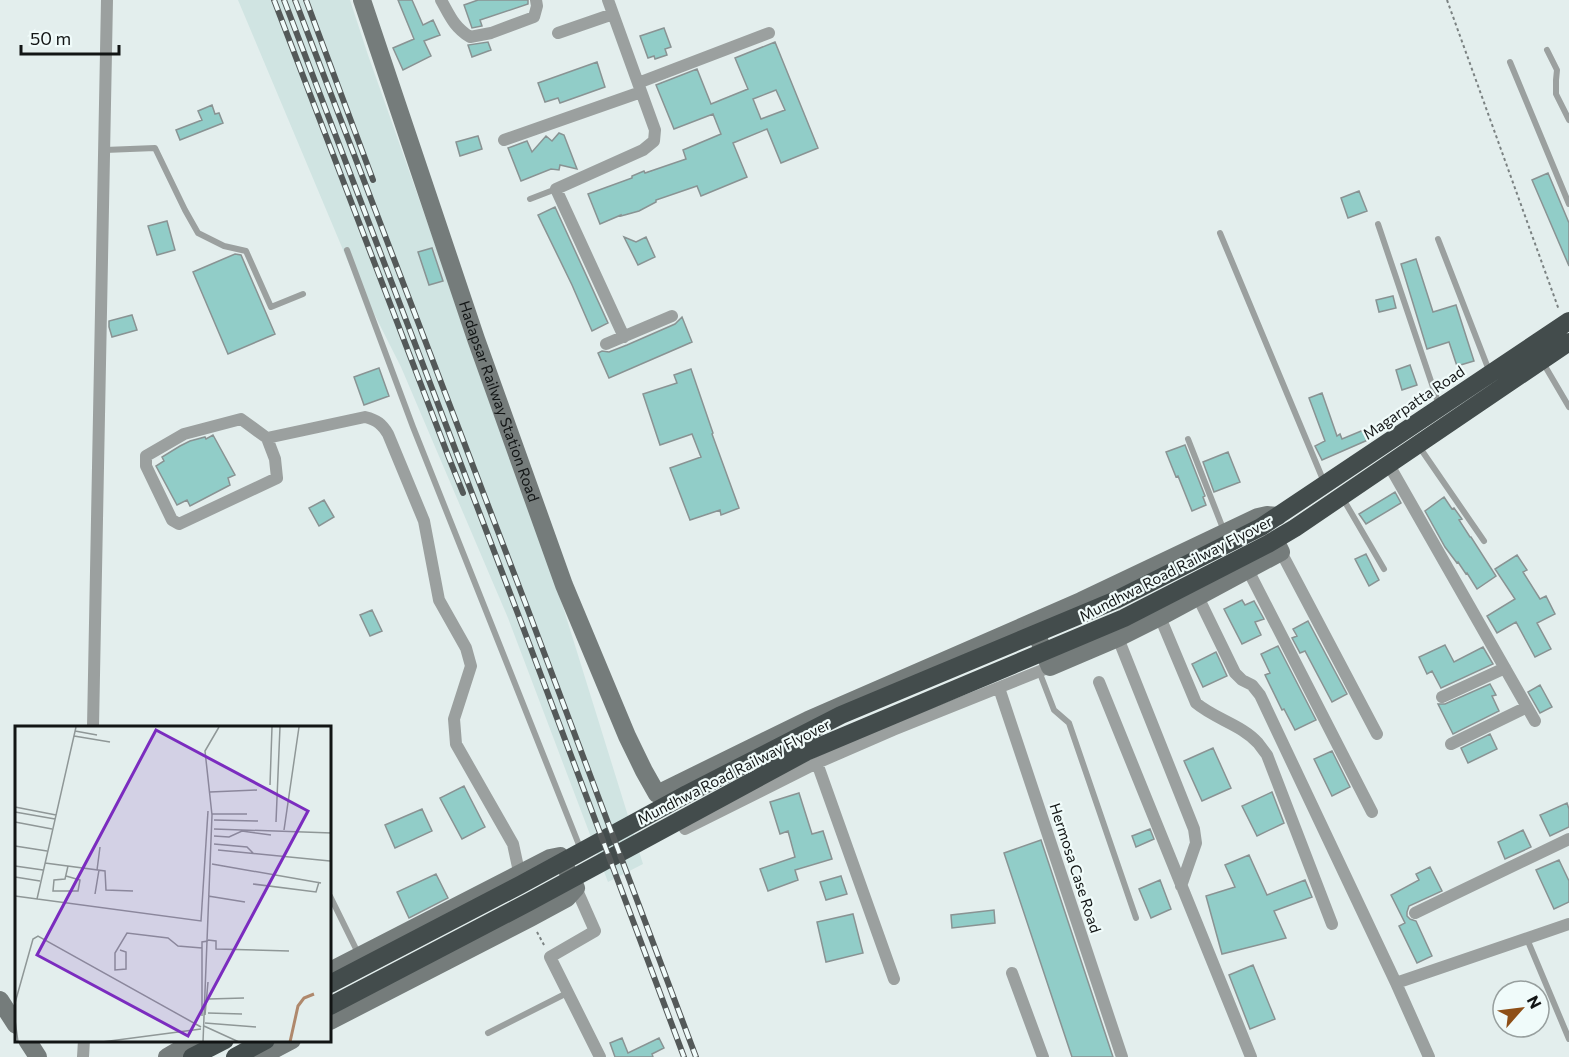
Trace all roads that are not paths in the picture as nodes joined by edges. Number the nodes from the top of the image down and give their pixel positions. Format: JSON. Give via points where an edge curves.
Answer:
{"nodes":[{"id":1,"x":107,"y":0,"type":"edge"},
{"id":2,"x":362,"y":0,"type":"edge"},
{"id":3,"x":441,"y":0,"type":"edge"},
{"id":4,"x":536,"y":0,"type":"edge"},
{"id":5,"x":608,"y":0,"type":"edge"},
{"id":6,"x":613,"y":14,"type":"junction"},
{"id":7,"x":558,"y":33,"type":"dead end"},
{"id":8,"x":769,"y":33,"type":"dead end"},
{"id":9,"x":1547,"y":50,"type":"dead end"},
{"id":10,"x":1509,"y":62,"type":"dead end"},
{"id":11,"x":640,"y":87,"type":"junction"},
{"id":12,"x":1569,"y":120,"type":"edge"},
{"id":13,"x":504,"y":140,"type":"dead end"},
{"id":14,"x":105,"y":150,"type":"junction"},
{"id":15,"x":556,"y":189,"type":"junction"},
{"id":16,"x":531,"y":199,"type":"dead end"},
{"id":17,"x":1569,"y":204,"type":"edge"},
{"id":18,"x":1377,"y":224,"type":"dead end"},
{"id":19,"x":1220,"y":234,"type":"dead end"},
{"id":20,"x":1438,"y":239,"type":"dead end"},
{"id":21,"x":347,"y":250,"type":"dead end"},
{"id":22,"x":303,"y":294,"type":"dead end"},
{"id":23,"x":672,"y":316,"type":"dead end"},
{"id":24,"x":1566,"y":322,"type":"edge"},
{"id":25,"x":624,"y":337,"type":"junction"},
{"id":26,"x":1569,"y":342,"type":"edge"},
{"id":27,"x":606,"y":344,"type":"dead end"},
{"id":28,"x":1542,"y":361,"type":"junction"},
{"id":29,"x":1490,"y":374,"type":"junction"},
{"id":30,"x":1569,"y":407,"type":"edge"},
{"id":31,"x":1440,"y":408,"type":"junction"},
{"id":32,"x":1452,"y":422,"type":"junction"},
{"id":33,"x":267,"y":438,"type":"junction"},
{"id":34,"x":1188,"y":439,"type":"dead end"},
{"id":35,"x":1418,"y":445,"type":"junction"},
{"id":36,"x":1389,"y":465,"type":"junction"},
{"id":37,"x":1325,"y":485,"type":"junction"},
{"id":38,"x":1342,"y":496,"type":"junction"},
{"id":39,"x":1278,"y":516,"type":"junction"},
{"id":40,"x":1225,"y":533,"type":"junction"},
{"id":41,"x":1484,"y":541,"type":"dead end"},
{"id":42,"x":1275,"y":546,"type":"junction"},
{"id":43,"x":1384,"y":569,"type":"dead end"},
{"id":44,"x":1248,"y":570,"type":"junction"},
{"id":45,"x":1198,"y":597,"type":"junction"},
{"id":46,"x":1160,"y":617,"type":"junction"},
{"id":47,"x":1032,"y":623,"type":"junction"},
{"id":48,"x":1118,"y":638,"type":"junction"},
{"id":49,"x":1505,"y":668,"type":"junction"},
{"id":50,"x":1045,"y":669,"type":"junction"},
{"id":51,"x":1099,"y":682,"type":"dead end"},
{"id":52,"x":999,"y":688,"type":"junction"},
{"id":53,"x":1442,"y":697,"type":"dead end"},
{"id":54,"x":1527,"y":707,"type":"junction"},
{"id":55,"x":1535,"y":721,"type":"dead end"},
{"id":56,"x":93,"y":726,"type":"edge"},
{"id":57,"x":1377,"y":734,"type":"dead end"},
{"id":58,"x":1451,"y":744,"type":"dead end"},
{"id":59,"x":817,"y":763,"type":"junction"},
{"id":60,"x":1372,"y":812,"type":"dead end"},
{"id":61,"x":685,"y":829,"type":"dead end"},
{"id":62,"x":1569,"y":839,"type":"edge"},
{"id":63,"x":518,"y":875,"type":"junction"},
{"id":64,"x":1181,"y":886,"type":"junction"},
{"id":65,"x":576,"y":888,"type":"junction"},
{"id":66,"x":332,"y":900,"type":"edge"},
{"id":67,"x":1415,"y":913,"type":"dead end"},
{"id":68,"x":1136,"y":918,"type":"dead end"},
{"id":69,"x":1332,"y":924,"type":"dead end"},
{"id":70,"x":1569,"y":924,"type":"edge"},
{"id":71,"x":1527,"y":938,"type":"junction"},
{"id":72,"x":359,"y":955,"type":"junction"},
{"id":73,"x":332,"y":974,"type":"edge"},
{"id":74,"x":1012,"y":974,"type":"dead end"},
{"id":75,"x":332,"y":975,"type":"edge"},
{"id":76,"x":332,"y":976,"type":"edge"},
{"id":77,"x":894,"y":979,"type":"dead end"},
{"id":78,"x":1396,"y":983,"type":"junction"},
{"id":79,"x":567,"y":993,"type":"junction"},
{"id":80,"x":0,"y":1000,"type":"edge"},
{"id":81,"x":332,"y":1005,"type":"edge"},
{"id":82,"x":354,"y":1008,"type":"junction"},
{"id":83,"x":332,"y":1020,"type":"edge"},
{"id":84,"x":15,"y":1023,"type":"edge"},
{"id":85,"x":488,"y":1033,"type":"dead end"},
{"id":86,"x":1569,"y":1039,"type":"edge"},
{"id":87,"x":28,"y":1042,"type":"edge"},
{"id":88,"x":194,"y":1042,"type":"edge"},
{"id":89,"x":223,"y":1042,"type":"edge"},
{"id":90,"x":264,"y":1042,"type":"edge"},
{"id":91,"x":290,"y":1042,"type":"edge"},
{"id":92,"x":38,"y":1057,"type":"edge"},
{"id":93,"x":167,"y":1057,"type":"edge"},
{"id":94,"x":192,"y":1057,"type":"edge"},
{"id":95,"x":235,"y":1057,"type":"edge"},
{"id":96,"x":260,"y":1057,"type":"edge"},
{"id":97,"x":600,"y":1057,"type":"edge"},
{"id":98,"x":1043,"y":1057,"type":"edge"},
{"id":99,"x":1122,"y":1057,"type":"edge"},
{"id":100,"x":1251,"y":1057,"type":"edge"},
{"id":101,"x":1429,"y":1057,"type":"edge"}],
"edges":[{"from":1,"to":14,"type":"street"},
{"from":2,"to":47,"type":"street","name":"Hadapsar Railway Station Road","via":[[564,585],[627,736],[657,794],[808,720]]},
{"from":3,"to":4,"type":"street","via":[[454,25],[470,37],[534,16]]},
{"from":5,"to":6,"type":"street"},
{"from":6,"to":7,"type":"street"},
{"from":6,"to":11,"type":"street"},
{"from":8,"to":11,"type":"street"},
{"from":9,"to":12,"type":"lane","via":[[1557,70],[1556,94]]},
{"from":10,"to":17,"type":"lane"},
{"from":11,"to":13,"type":"street"},
{"from":11,"to":15,"type":"street","via":[[655,129],[654,141],[643,150]]},
{"from":14,"to":22,"type":"lane","via":[[155,148],[198,233],[224,246],[246,251],[271,307]]},
{"from":14,"to":56,"type":"street"},
{"from":15,"to":16,"type":"lane"},
{"from":15,"to":25,"type":"street"},
{"from":18,"to":31,"type":"lane"},
{"from":19,"to":37,"type":"lane"},
{"from":20,"to":29,"type":"lane"},
{"from":21,"to":65,"type":"lane","via":[[578,840],[585,860],[585,878]]},
{"from":23,"to":25,"type":"street"},
{"from":24,"to":29,"type":"highway","name":"Magarpatta Road"},
{"from":25,"to":27,"type":"street"},
{"from":26,"to":28,"type":"highway"},
{"from":28,"to":30,"type":"lane"},
{"from":28,"to":32,"type":"highway"},
{"from":29,"to":31,"type":"highway","name":"Magarpatta Road"},
{"from":31,"to":32,"type":"lane"},
{"from":31,"to":37,"type":"highway","name":"Magarpatta Road"},
{"from":32,"to":35,"type":"highway"},
{"from":33,"to":33,"type":"street","via":[[241,419],[184,434],[146,456],[146,466],[172,520],[185,522],[277,478]]},
{"from":33,"to":63,"type":"street","via":[[365,417],[375,419],[388,434],[424,521],[439,600],[466,648],[471,666],[454,719],[456,744],[513,844]]},
{"from":34,"to":40,"type":"lane"},
{"from":35,"to":36,"type":"highway"},
{"from":35,"to":41,"type":"lane"},
{"from":36,"to":38,"type":"highway"},
{"from":36,"to":49,"type":"street"},
{"from":37,"to":39,"type":"highway","name":"Magarpatta Road"},
{"from":38,"to":42,"type":"highway","name":"Mundhwa Road Railway Flyover"},
{"from":38,"to":43,"type":"lane"},
{"from":39,"to":40,"type":"street","via":[[1258,517]]},
{"from":39,"to":75,"type":"highway","name":"Mundhwa Road Railway Flyover","via":[[1116,600],[841,715],[520,885]]},
{"from":40,"to":47,"type":"street"},
{"from":42,"to":44,"type":"street"},
{"from":42,"to":57,"type":"street"},
{"from":42,"to":81,"type":"highway","name":"Mundhwa Road Railway Flyover","via":[[1124,618],[806,752]]},
{"from":44,"to":45,"type":"street"},
{"from":44,"to":60,"type":"street"},
{"from":45,"to":46,"type":"street"},
{"from":45,"to":78,"type":"street","via":[[1235,673],[1260,695]]},
{"from":46,"to":48,"type":"street"},
{"from":46,"to":69,"type":"street","via":[[1196,703],[1244,731],[1267,755]]},
{"from":47,"to":50,"type":"street"},
{"from":48,"to":50,"type":"street"},
{"from":48,"to":64,"type":"street","via":[[1194,829],[1196,843]]},
{"from":49,"to":53,"type":"street"},
{"from":49,"to":54,"type":"street"},
{"from":50,"to":52,"type":"street"},
{"from":50,"to":68,"type":"lane","via":[[1054,710],[1069,723]]},
{"from":51,"to":64,"type":"street"},
{"from":52,"to":59,"type":"street"},
{"from":52,"to":99,"type":"street","name":"Hermosa Case Road"},
{"from":54,"to":55,"type":"street"},
{"from":54,"to":58,"type":"street"},
{"from":59,"to":61,"type":"street"},
{"from":59,"to":77,"type":"street"},
{"from":62,"to":67,"type":"street"},
{"from":63,"to":65,"type":"street","via":[[560,856]]},
{"from":63,"to":72,"type":"street"},
{"from":64,"to":100,"type":"street"},
{"from":65,"to":79,"type":"street","via":[[595,931],[550,957]]},
{"from":65,"to":82,"type":"street","via":[[567,898]]},
{"from":66,"to":72,"type":"lane"},
{"from":70,"to":71,"type":"street"},
{"from":71,"to":78,"type":"street"},
{"from":71,"to":86,"type":"lane"},
{"from":72,"to":73,"type":"street"},
{"from":74,"to":98,"type":"street"},
{"from":76,"to":82,"type":"street"},
{"from":78,"to":101,"type":"street"},
{"from":79,"to":85,"type":"lane"},
{"from":79,"to":97,"type":"street"},
{"from":80,"to":84,"type":"street"},
{"from":82,"to":83,"type":"street"},
{"from":87,"to":92,"type":"street"},
{"from":88,"to":93,"type":"street"},
{"from":89,"to":94,"type":"highway"},
{"from":90,"to":95,"type":"highway"},
{"from":91,"to":96,"type":"street"}]}
